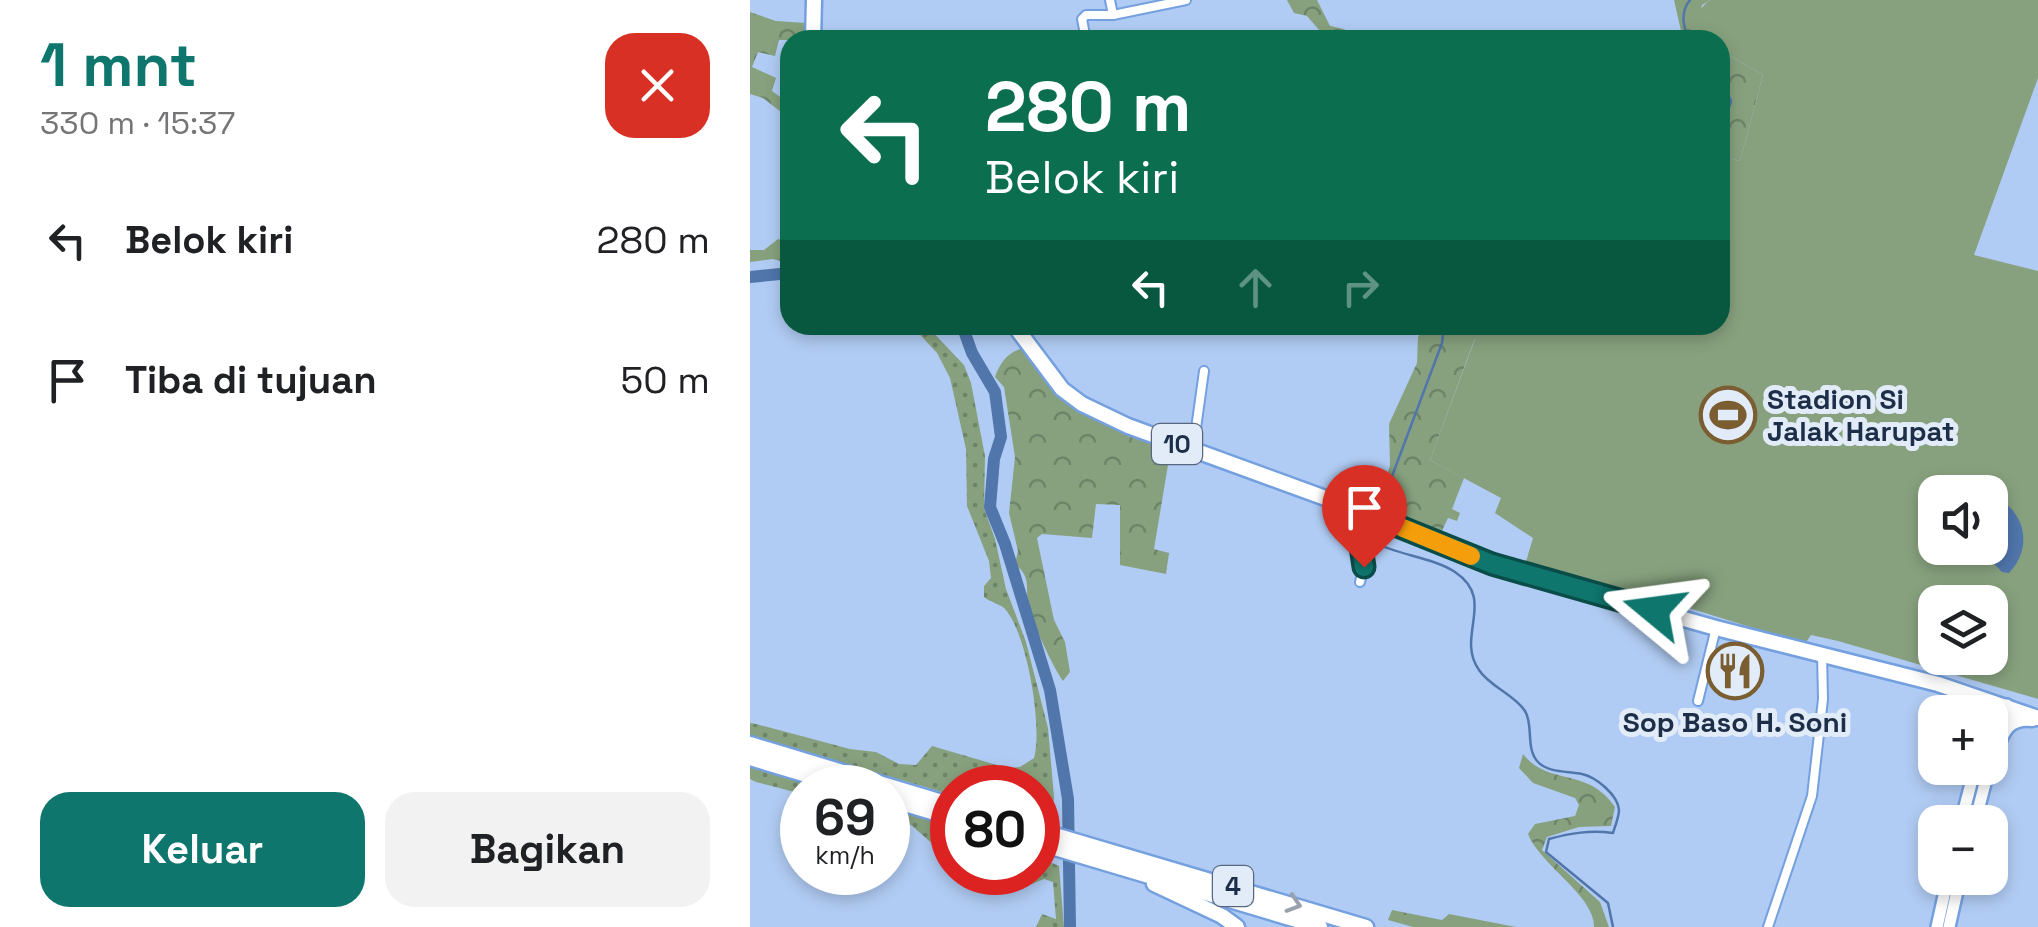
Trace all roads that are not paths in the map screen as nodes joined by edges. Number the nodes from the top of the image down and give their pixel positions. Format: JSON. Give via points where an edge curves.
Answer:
{"nodes":[{"id":1,"x":814,"y":0,"type":"edge"},
{"id":2,"x":1110,"y":0,"type":"edge"},
{"id":3,"x":1185,"y":2,"type":"edge"},
{"id":4,"x":1114,"y":15,"type":"junction"},
{"id":5,"x":813,"y":30,"type":"edge"},
{"id":6,"x":1085,"y":30,"type":"edge"},
{"id":7,"x":1021,"y":335,"type":"edge"},
{"id":8,"x":1204,"y":372,"type":"dead end"},
{"id":9,"x":1193,"y":450,"type":"junction"},
{"id":10,"x":1372,"y":515,"type":"junction"},
{"id":11,"x":1360,"y":582,"type":"dead end"},
{"id":12,"x":1716,"y":628,"type":"junction"},
{"id":13,"x":1822,"y":654,"type":"junction"},
{"id":14,"x":1956,"y":690,"type":"junction"},
{"id":15,"x":1961,"y":695,"type":"edge"},
{"id":16,"x":1968,"y":695,"type":"edge"},
{"id":17,"x":1698,"y":700,"type":"dead end"},
{"id":18,"x":2008,"y":710,"type":"edge"},
{"id":19,"x":2038,"y":718,"type":"edge"},
{"id":20,"x":2008,"y":724,"type":"edge"},
{"id":21,"x":750,"y":744,"type":"edge"},
{"id":22,"x":750,"y":758,"type":"edge"},
{"id":23,"x":780,"y":767,"type":"edge"},
{"id":24,"x":930,"y":797,"type":"edge"},
{"id":25,"x":1060,"y":839,"type":"edge"},
{"id":26,"x":1060,"y":847,"type":"edge"},
{"id":27,"x":1099,"y":854,"type":"junction"},
{"id":28,"x":1124,"y":868,"type":"junction"},
{"id":29,"x":1944,"y":895,"type":"edge"},
{"id":30,"x":1956,"y":895,"type":"edge"},
{"id":31,"x":1237,"y":927,"type":"edge"},
{"id":32,"x":1320,"y":927,"type":"edge"},
{"id":33,"x":1366,"y":927,"type":"edge"},
{"id":34,"x":1768,"y":927,"type":"edge"},
{"id":35,"x":1937,"y":927,"type":"edge"},
{"id":36,"x":1949,"y":927,"type":"edge"}],
"edges":[{"from":1,"to":5,"type":"highway"},
{"from":2,"to":4,"type":"street"},
{"from":3,"to":4,"type":"street"},
{"from":4,"to":6,"type":"street","via":[[1084,16]]},
{"from":7,"to":9,"type":"highway","number":"10","via":[[1070,396]]},
{"from":8,"to":9,"type":"street"},
{"from":9,"to":10,"type":"highway","number":"10"},
{"from":10,"to":11,"type":"street","via":[[1359,533]]},
{"from":10,"to":12,"type":"highway","number":"10","via":[[1492,564]]},
{"from":12,"to":13,"type":"highway","number":"10"},
{"from":12,"to":17,"type":"street"},
{"from":13,"to":14,"type":"highway","number":"10"},
{"from":13,"to":34,"type":"street","via":[[1812,796]]},
{"from":14,"to":15,"type":"highway"},
{"from":14,"to":16,"type":"highway","number":"10"},
{"from":18,"to":19,"type":"highway","number":"10"},
{"from":19,"to":20,"type":"highway"},
{"from":21,"to":24,"type":"highway"},
{"from":22,"to":23,"type":"highway"},
{"from":25,"to":27,"type":"highway","number":"4"},
{"from":26,"to":27,"type":"highway","number":"4"},
{"from":27,"to":28,"type":"highway","number":"4"},
{"from":27,"to":33,"type":"highway","number":"4","one_way":true},
{"from":28,"to":31,"type":"highway"},
{"from":28,"to":32,"type":"highway","number":"4"},
{"from":29,"to":35,"type":"street"},
{"from":30,"to":36,"type":"street"}]}
